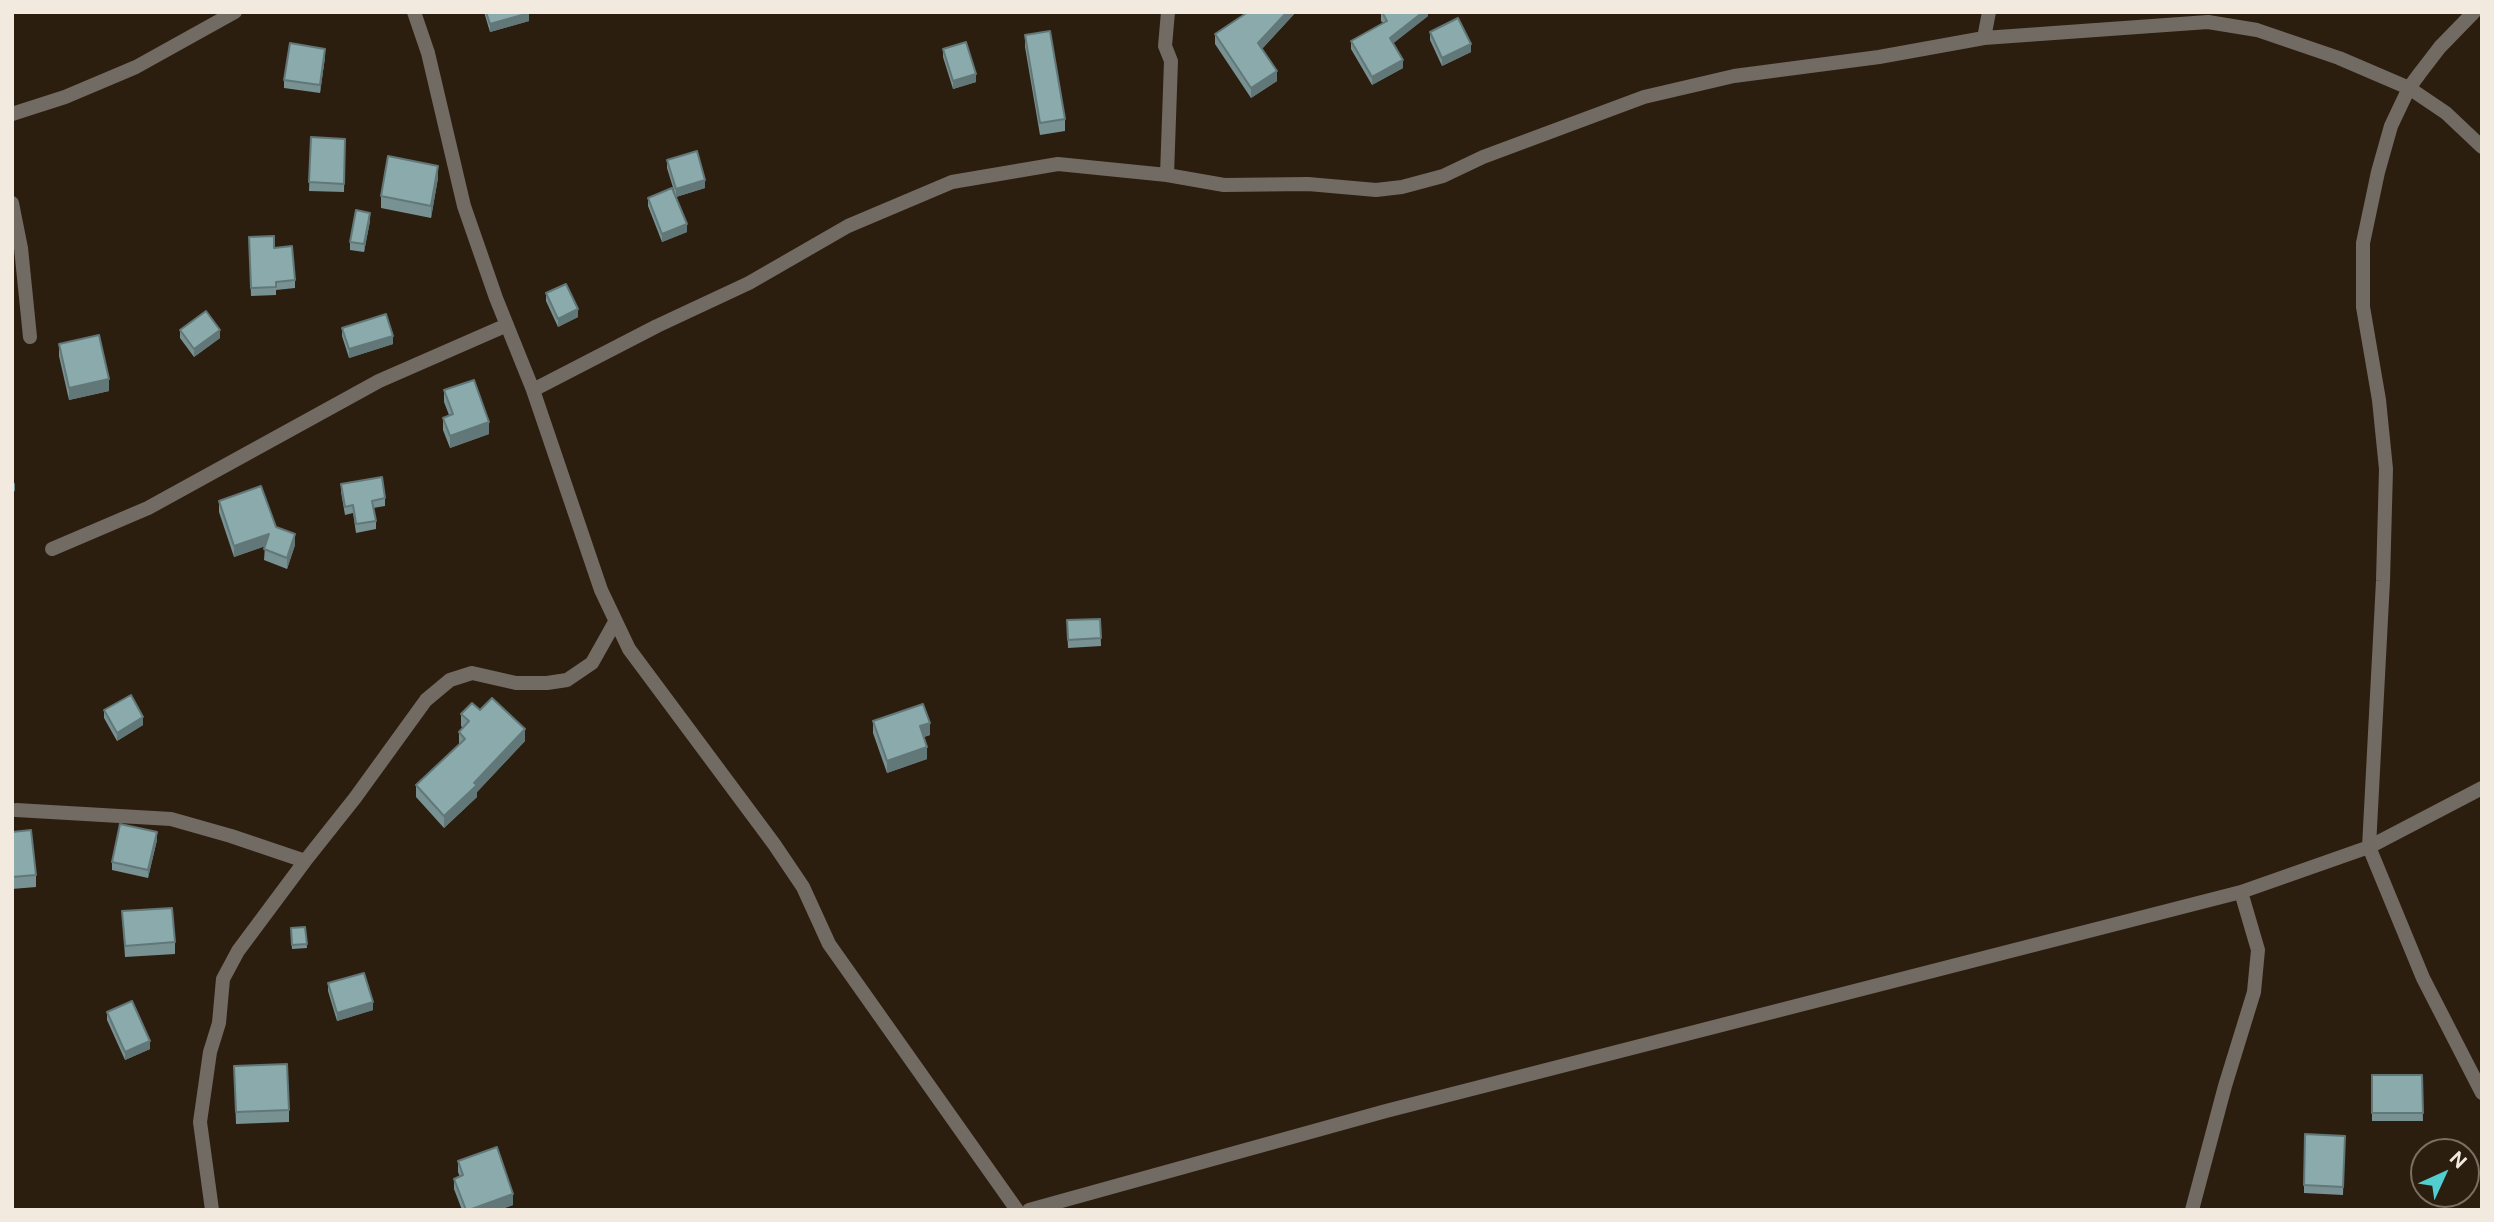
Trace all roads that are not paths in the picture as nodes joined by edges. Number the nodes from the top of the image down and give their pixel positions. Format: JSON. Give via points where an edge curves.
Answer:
{"nodes":[{"id":1,"x":235,"y":12,"type":"edge"},
{"id":2,"x":414,"y":12,"type":"edge"},
{"id":3,"x":1168,"y":12,"type":"edge"},
{"id":4,"x":1989,"y":12,"type":"edge"},
{"id":5,"x":2473,"y":12,"type":"edge"},
{"id":6,"x":1984,"y":38,"type":"junction"},
{"id":7,"x":2409,"y":88,"type":"junction"},
{"id":8,"x":12,"y":114,"type":"edge"},
{"id":9,"x":2482,"y":147,"type":"edge"},
{"id":10,"x":1167,"y":175,"type":"junction"},
{"id":11,"x":12,"y":203,"type":"edge"},
{"id":12,"x":507,"y":325,"type":"junction"},
{"id":13,"x":30,"y":337,"type":"dead end"},
{"id":14,"x":534,"y":390,"type":"junction"},
{"id":15,"x":52,"y":549,"type":"dead end"},
{"id":16,"x":615,"y":622,"type":"junction"},
{"id":17,"x":2482,"y":789,"type":"edge"},
{"id":18,"x":16,"y":810,"type":"dead end"},
{"id":19,"x":2369,"y":847,"type":"junction"},
{"id":20,"x":305,"y":861,"type":"junction"},
{"id":21,"x":2241,"y":892,"type":"junction"},
{"id":22,"x":2482,"y":1093,"type":"edge"},
{"id":23,"x":212,"y":1210,"type":"edge"},
{"id":24,"x":1017,"y":1210,"type":"edge"},
{"id":25,"x":1029,"y":1210,"type":"edge"},
{"id":26,"x":2192,"y":1210,"type":"edge"}],
"edges":[{"from":1,"to":8,"type":"street","via":[[136,67]]},
{"from":2,"to":12,"type":"street","via":[[464,206]]},
{"from":3,"to":10,"type":"street"},
{"from":4,"to":6,"type":"street"},
{"from":5,"to":7,"type":"street"},
{"from":6,"to":7,"type":"street","via":[[2208,22],[2257,30]]},
{"from":6,"to":10,"type":"street","via":[[1665,91],[1443,176],[1402,187],[1224,185]]},
{"from":7,"to":9,"type":"street","via":[[2446,113]]},
{"from":7,"to":19,"type":"street","via":[[2391,126],[2363,243],[2363,307],[2386,469]]},
{"from":10,"to":14,"type":"street","via":[[1058,164],[952,182],[848,226],[749,283]]},
{"from":11,"to":13,"type":"street"},
{"from":12,"to":14,"type":"street"},
{"from":12,"to":15,"type":"street","via":[[379,382],[148,508]]},
{"from":14,"to":16,"type":"street"},
{"from":16,"to":20,"type":"street","via":[[592,663],[567,680],[516,683],[472,673],[450,680],[426,700]]},
{"from":16,"to":24,"type":"street","via":[[629,649],[774,844],[803,887],[829,944]]},
{"from":17,"to":19,"type":"street"},
{"from":18,"to":20,"type":"street","via":[[172,819]]},
{"from":19,"to":21,"type":"street"},
{"from":19,"to":22,"type":"street","via":[[2423,978]]},
{"from":20,"to":23,"type":"street","via":[[238,951],[223,979],[201,1122]]},
{"from":21,"to":25,"type":"street","via":[[1387,1111]]},
{"from":21,"to":26,"type":"street","via":[[2258,950],[2254,992]]}]}
